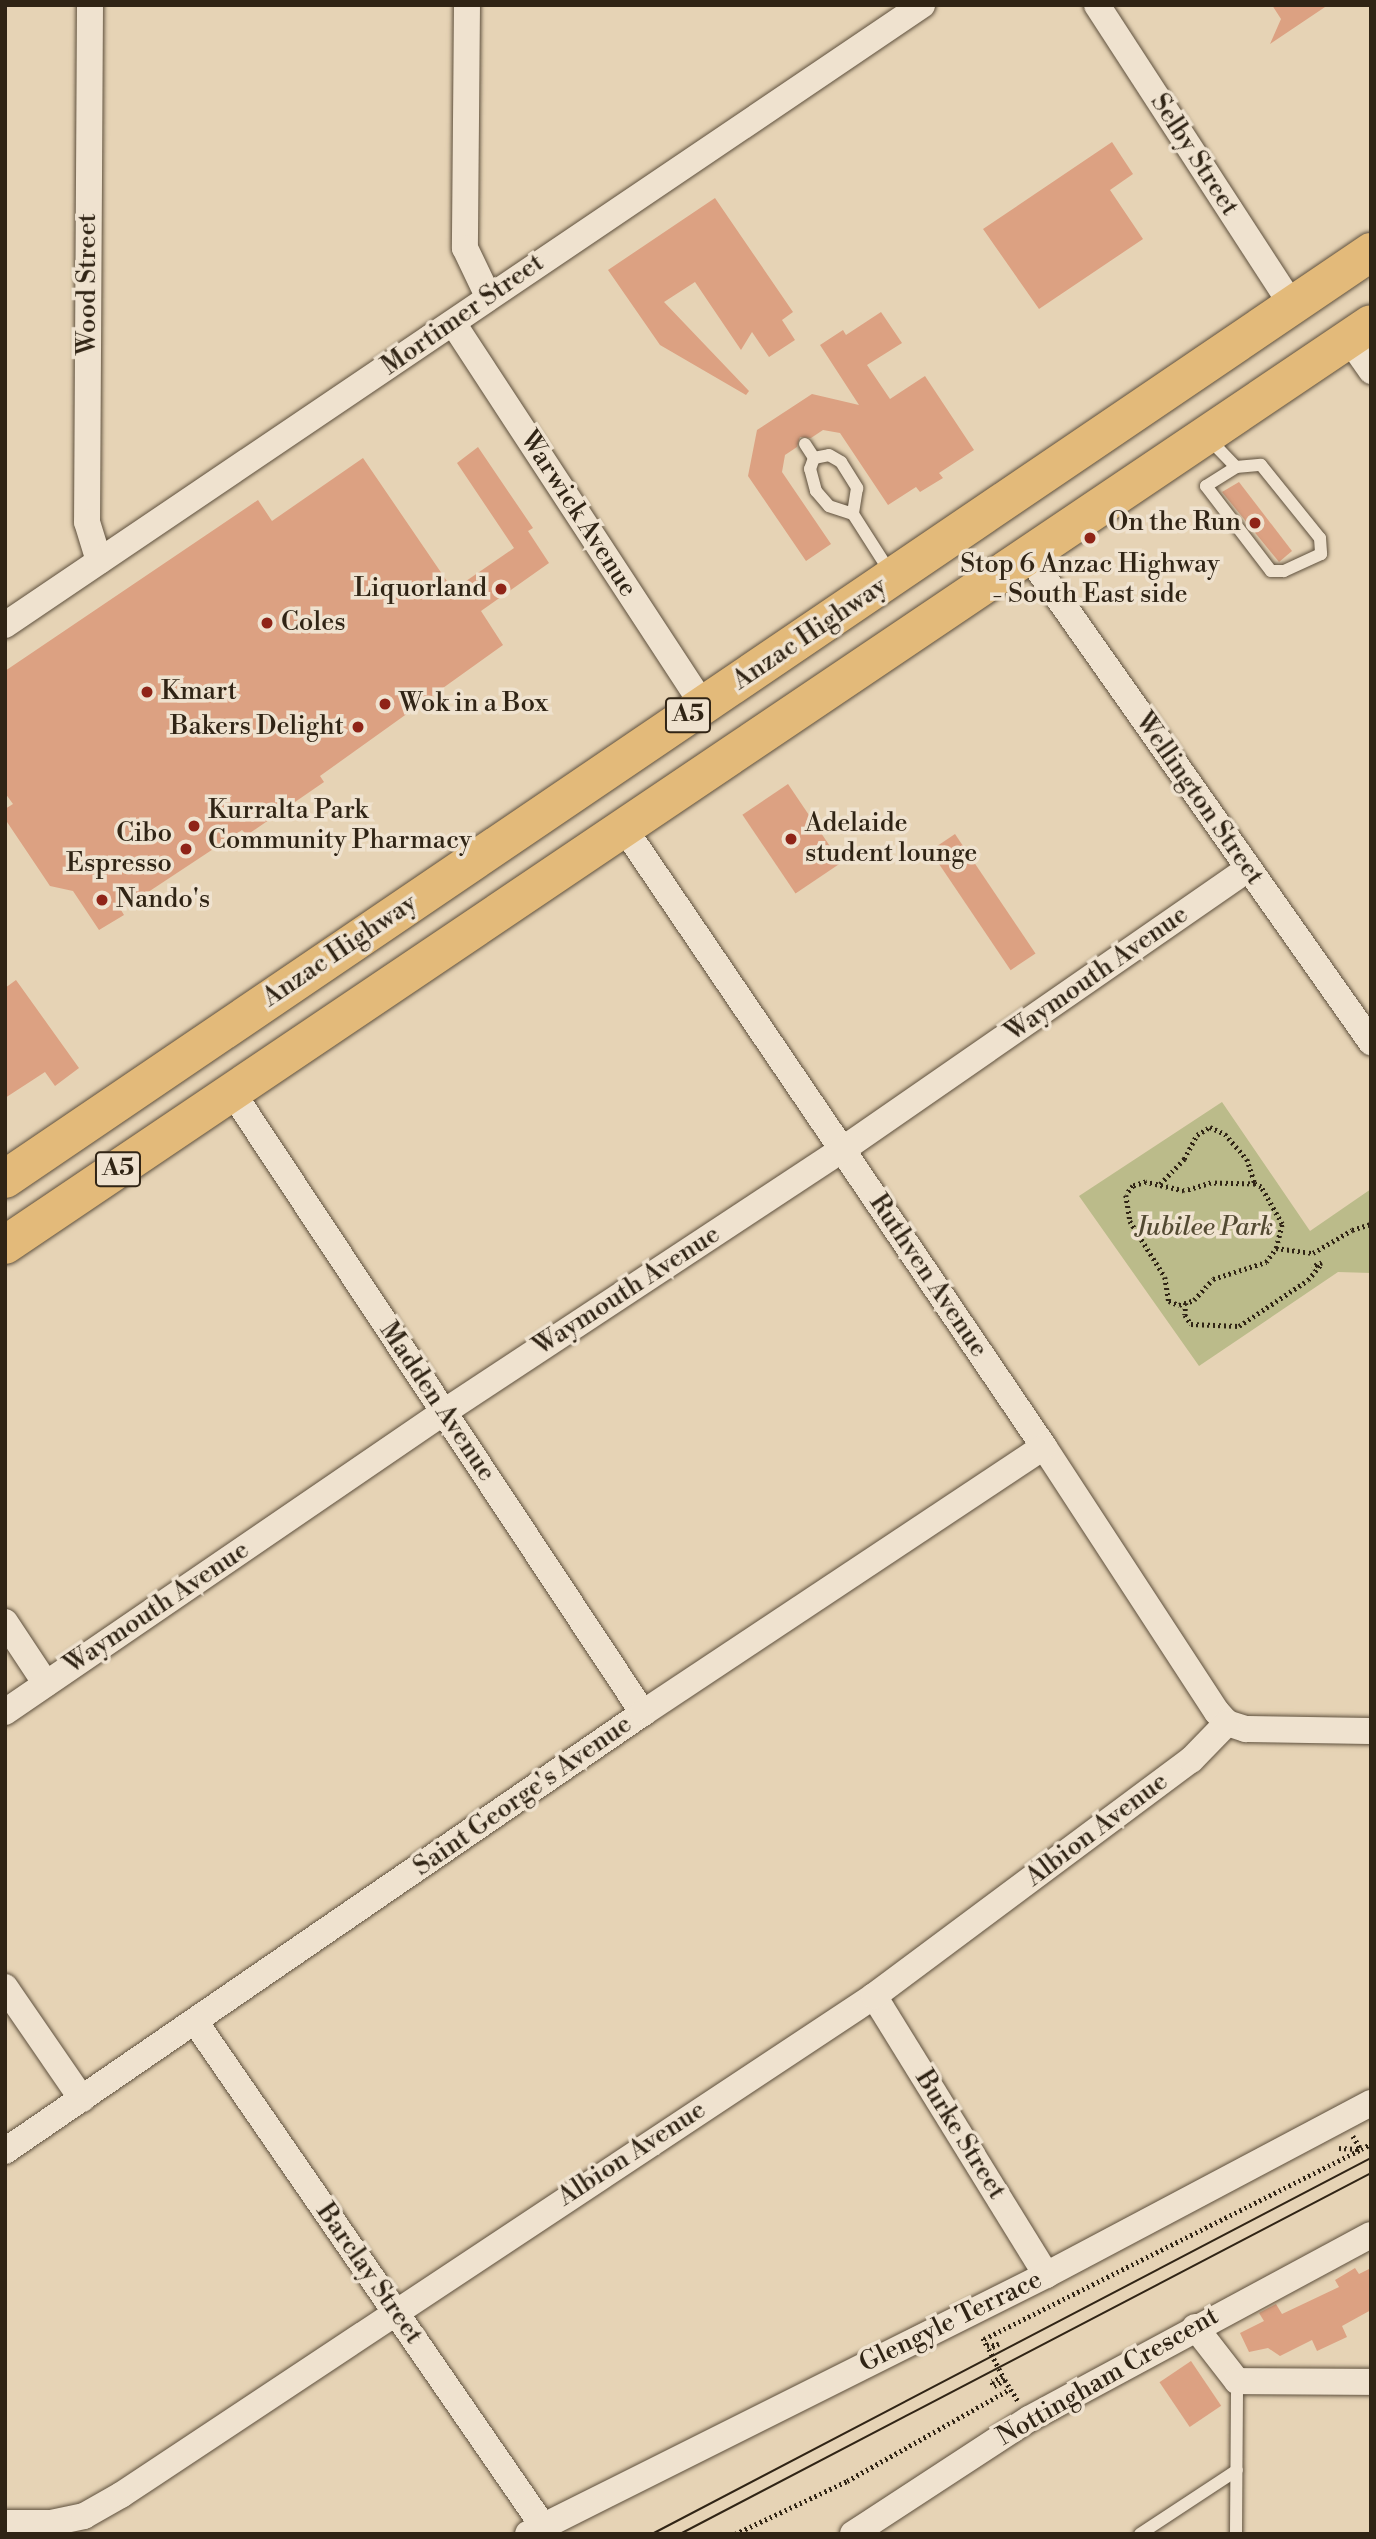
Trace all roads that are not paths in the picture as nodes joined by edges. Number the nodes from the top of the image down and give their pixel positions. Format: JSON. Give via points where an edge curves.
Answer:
{"nodes":[{"id":1,"x":90,"y":5,"type":"edge"},
{"id":2,"x":467,"y":5,"type":"edge"},
{"id":3,"x":922,"y":5,"type":"edge"},
{"id":4,"x":1097,"y":5,"type":"edge"},
{"id":5,"x":1371,"y":252,"type":"edge"},
{"id":6,"x":488,"y":296,"type":"junction"},
{"id":7,"x":1292,"y":305,"type":"junction"},
{"id":8,"x":453,"y":323,"type":"junction"},
{"id":9,"x":1360,"y":331,"type":"edge"},
{"id":10,"x":1371,"y":371,"type":"edge"},
{"id":11,"x":1178,"y":385,"type":"junction"},
{"id":12,"x":1244,"y":409,"type":"junction"},
{"id":13,"x":1115,"y":427,"type":"junction"},
{"id":14,"x":1205,"y":433,"type":"junction"},
{"id":15,"x":805,"y":444,"type":"dead end"},
{"id":16,"x":814,"y":458,"type":"junction"},
{"id":17,"x":1162,"y":463,"type":"junction"},
{"id":18,"x":1236,"y":467,"type":"junction"},
{"id":19,"x":853,"y":514,"type":"junction"},
{"id":20,"x":1028,"y":555,"type":"junction"},
{"id":21,"x":99,"y":561,"type":"junction"},
{"id":22,"x":894,"y":578,"type":"junction"},
{"id":23,"x":5,"y":625,"type":"edge"},
{"id":24,"x":822,"y":626,"type":"junction"},
{"id":25,"x":855,"y":671,"type":"junction"},
{"id":26,"x":703,"y":705,"type":"junction"},
{"id":27,"x":626,"y":831,"type":"junction"},
{"id":28,"x":1248,"y":869,"type":"junction"},
{"id":29,"x":1371,"y":1042,"type":"edge"},
{"id":30,"x":140,"y":1087,"type":"junction"},
{"id":31,"x":232,"y":1092,"type":"junction"},
{"id":32,"x":842,"y":1150,"type":"junction"},
{"id":33,"x":5,"y":1179,"type":"edge"},
{"id":34,"x":5,"y":1245,"type":"edge"},
{"id":35,"x":444,"y":1412,"type":"junction"},
{"id":36,"x":1045,"y":1447,"type":"junction"},
{"id":37,"x":5,"y":1622,"type":"edge"},
{"id":38,"x":46,"y":1684,"type":"junction"},
{"id":39,"x":5,"y":1712,"type":"edge"},
{"id":40,"x":643,"y":1713,"type":"junction"},
{"id":41,"x":1227,"y":1723,"type":"junction"},
{"id":42,"x":1371,"y":1731,"type":"edge"},
{"id":43,"x":5,"y":1987,"type":"edge"},
{"id":44,"x":874,"y":1996,"type":"junction"},
{"id":45,"x":196,"y":2023,"type":"junction"},
{"id":46,"x":82,"y":2099,"type":"junction"},
{"id":47,"x":1371,"y":2103,"type":"edge"},
{"id":48,"x":5,"y":2151,"type":"edge"},
{"id":49,"x":1371,"y":2235,"type":"edge"},
{"id":50,"x":1046,"y":2275,"type":"junction"},
{"id":51,"x":395,"y":2310,"type":"junction"},
{"id":52,"x":1195,"y":2327,"type":"junction"},
{"id":53,"x":1237,"y":2381,"type":"junction"},
{"id":54,"x":1371,"y":2382,"type":"edge"},
{"id":55,"x":1237,"y":2470,"type":"junction"},
{"id":56,"x":5,"y":2523,"type":"edge"},
{"id":57,"x":535,"y":2530,"type":"edge"},
{"id":58,"x":853,"y":2534,"type":"edge"},
{"id":59,"x":1140,"y":2534,"type":"edge"},
{"id":60,"x":1236,"y":2534,"type":"edge"}],
"edges":[{"from":1,"to":21,"type":"street","name":"Wood Street","via":[[86,522]]},
{"from":2,"to":6,"type":"street","via":[[465,248]]},
{"from":3,"to":6,"type":"street","name":"Mortimer Street"},
{"from":4,"to":7,"type":"street","name":"Selby Street"},
{"from":5,"to":7,"type":"highway","name":"Anzac Highway","number":"A5"},
{"from":6,"to":8,"type":"street","name":"Mortimer Street"},
{"from":7,"to":11,"type":"highway","name":"Anzac Highway","number":"A5"},
{"from":8,"to":21,"type":"street","name":"Mortimer Street"},
{"from":8,"to":26,"type":"street","name":"Warwick Avenue"},
{"from":9,"to":10,"type":"street"},
{"from":9,"to":12,"type":"highway","number":"A5"},
{"from":11,"to":12,"type":"highway","via":[[1175,404],[1185,413],[1216,407]]},
{"from":11,"to":13,"type":"highway","name":"Anzac Highway","number":"A5"},
{"from":12,"to":14,"type":"highway","number":"A5"},
{"from":13,"to":17,"type":"highway","via":[[1133,423],[1152,429],[1165,444]]},
{"from":13,"to":22,"type":"highway","name":"Anzac Highway","number":"A5"},
{"from":14,"to":17,"type":"highway","number":"A5"},
{"from":14,"to":18,"type":"lane"},
{"from":15,"to":16,"type":"lane"},
{"from":16,"to":19,"type":"lane","via":[[810,469],[816,491],[829,506]]},
{"from":16,"to":19,"type":"lane","via":[[830,455],[841,462],[857,488]]},
{"from":17,"to":20,"type":"highway","number":"A5"},
{"from":18,"to":18,"type":"lane","via":[[1261,464],[1320,538],[1321,554],[1284,571],[1271,571],[1206,486]]},
{"from":19,"to":22,"type":"lane"},
{"from":20,"to":25,"type":"highway","number":"A5"},
{"from":20,"to":28,"type":"street","name":"Wellington Street"},
{"from":21,"to":23,"type":"street","name":"Mortimer Street"},
{"from":22,"to":24,"type":"highway","name":"Anzac Highway","number":"A5"},
{"from":24,"to":25,"type":"highway"},
{"from":24,"to":26,"type":"highway","name":"Anzac Highway","number":"A5"},
{"from":25,"to":27,"type":"highway","number":"A5"},
{"from":26,"to":30,"type":"highway","name":"Anzac Highway","number":"A5"},
{"from":27,"to":31,"type":"highway","number":"A5"},
{"from":27,"to":32,"type":"street","name":"Ruthven Avenue"},
{"from":28,"to":29,"type":"street","name":"Wellington Street"},
{"from":28,"to":32,"type":"street","name":"Waymouth Avenue"},
{"from":30,"to":31,"type":"highway","via":[[161,1097],[210,1088]]},
{"from":30,"to":33,"type":"highway","name":"Anzac Highway","number":"A5"},
{"from":31,"to":34,"type":"highway","number":"A5"},
{"from":31,"to":35,"type":"street","name":"Madden Avenue"},
{"from":32,"to":35,"type":"street","name":"Waymouth Avenue"},
{"from":32,"to":36,"type":"street","name":"Ruthven Avenue"},
{"from":35,"to":38,"type":"street","name":"Waymouth Avenue"},
{"from":35,"to":40,"type":"street","name":"Madden Avenue"},
{"from":36,"to":40,"type":"street","name":"Saint George's Avenue"},
{"from":36,"to":41,"type":"street","name":"Ruthven Avenue"},
{"from":37,"to":38,"type":"street"},
{"from":38,"to":39,"type":"street","name":"Waymouth Avenue"},
{"from":40,"to":45,"type":"street","name":"Saint George's Avenue"},
{"from":41,"to":42,"type":"street","via":[[1246,1729]]},
{"from":41,"to":44,"type":"street","name":"Albion Avenue","via":[[1191,1760]]},
{"from":43,"to":46,"type":"street"},
{"from":44,"to":50,"type":"street","name":"Burke Street"},
{"from":44,"to":51,"type":"street","name":"Albion Avenue"},
{"from":45,"to":46,"type":"street","name":"Saint George's Avenue"},
{"from":45,"to":51,"type":"street","name":"Barclay Street"},
{"from":46,"to":48,"type":"street","name":"Saint George's Avenue"},
{"from":47,"to":50,"type":"street","name":"Glengyle Terrace"},
{"from":49,"to":52,"type":"street","name":"Nottingham Crescent"},
{"from":50,"to":57,"type":"street","name":"Glengyle Terrace"},
{"from":51,"to":56,"type":"street","name":"Albion Avenue","via":[[84,2516],[51,2523]]},
{"from":51,"to":57,"type":"street","name":"Barclay Street"},
{"from":52,"to":53,"type":"street"},
{"from":52,"to":58,"type":"street","name":"Nottingham Crescent","via":[[1029,2418]]},
{"from":53,"to":54,"type":"street"},
{"from":53,"to":55,"type":"lane"},
{"from":55,"to":59,"type":"lane"},
{"from":55,"to":60,"type":"lane"}]}
